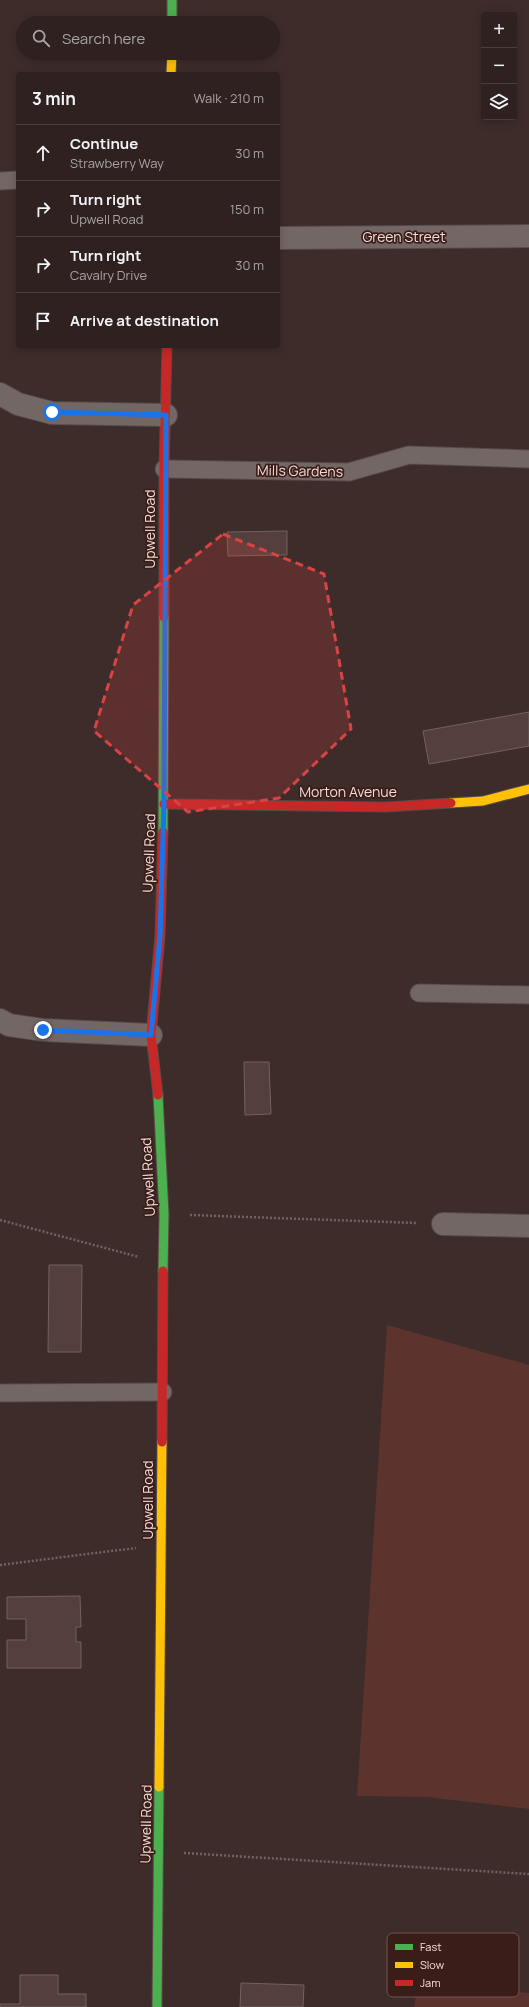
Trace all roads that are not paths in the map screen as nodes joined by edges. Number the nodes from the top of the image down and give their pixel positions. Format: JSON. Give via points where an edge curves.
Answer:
{"nodes":[{"id":1,"x":172,"y":0,"type":"edge"},
{"id":2,"x":172,"y":16,"type":"edge"},
{"id":3,"x":172,"y":60,"type":"edge"},
{"id":4,"x":171,"y":72,"type":"edge"},
{"id":5,"x":16,"y":180,"type":"edge"},
{"id":6,"x":0,"y":181,"type":"edge"},
{"id":7,"x":529,"y":236,"type":"edge"},
{"id":8,"x":280,"y":238,"type":"edge"},
{"id":9,"x":167,"y":348,"type":"edge"},
{"id":10,"x":0,"y":394,"type":"edge"},
{"id":11,"x":166,"y":415,"type":"junction"},
{"id":12,"x":529,"y":459,"type":"edge"},
{"id":13,"x":164,"y":469,"type":"junction"},
{"id":14,"x":529,"y":789,"type":"edge"},
{"id":15,"x":164,"y":804,"type":"junction"},
{"id":16,"x":419,"y":993,"type":"dead end"},
{"id":17,"x":529,"y":995,"type":"edge"},
{"id":18,"x":0,"y":1020,"type":"edge"},
{"id":19,"x":151,"y":1035,"type":"junction"},
{"id":20,"x":528,"y":1221,"type":"edge"},
{"id":21,"x":443,"y":1224,"type":"road end"},
{"id":22,"x":163,"y":1392,"type":"junction"},
{"id":23,"x":0,"y":1393,"type":"edge"},
{"id":24,"x":158,"y":2007,"type":"edge"}],
"edges":[{"from":1,"to":2,"type":"main road"},
{"from":3,"to":4,"type":"main road"},
{"from":5,"to":6,"type":"lane"},
{"from":7,"to":8,"type":"street","name":"Green Street"},
{"from":9,"to":11,"type":"main road","name":"Upwell Road"},
{"from":10,"to":11,"type":"street","via":[[18,404],[52,412]]},
{"from":11,"to":13,"type":"main road","name":"Upwell Road"},
{"from":12,"to":13,"type":"lane","name":"Mills Gardens","via":[[409,455],[349,472]]},
{"from":13,"to":15,"type":"main road","name":"Upwell Road"},
{"from":14,"to":15,"type":"main road","name":"Morton Avenue","via":[[482,801],[386,807]]},
{"from":15,"to":19,"type":"main road","name":"Upwell Road","via":[[160,936]]},
{"from":16,"to":17,"type":"lane"},
{"from":18,"to":19,"type":"street","via":[[9,1025],[43,1030]]},
{"from":19,"to":22,"type":"main road","name":"Upwell Road","via":[[159,1107],[164,1214]]},
{"from":20,"to":21,"type":"street"},
{"from":22,"to":23,"type":"lane"},
{"from":22,"to":24,"type":"main road","name":"Upwell Road"}]}
